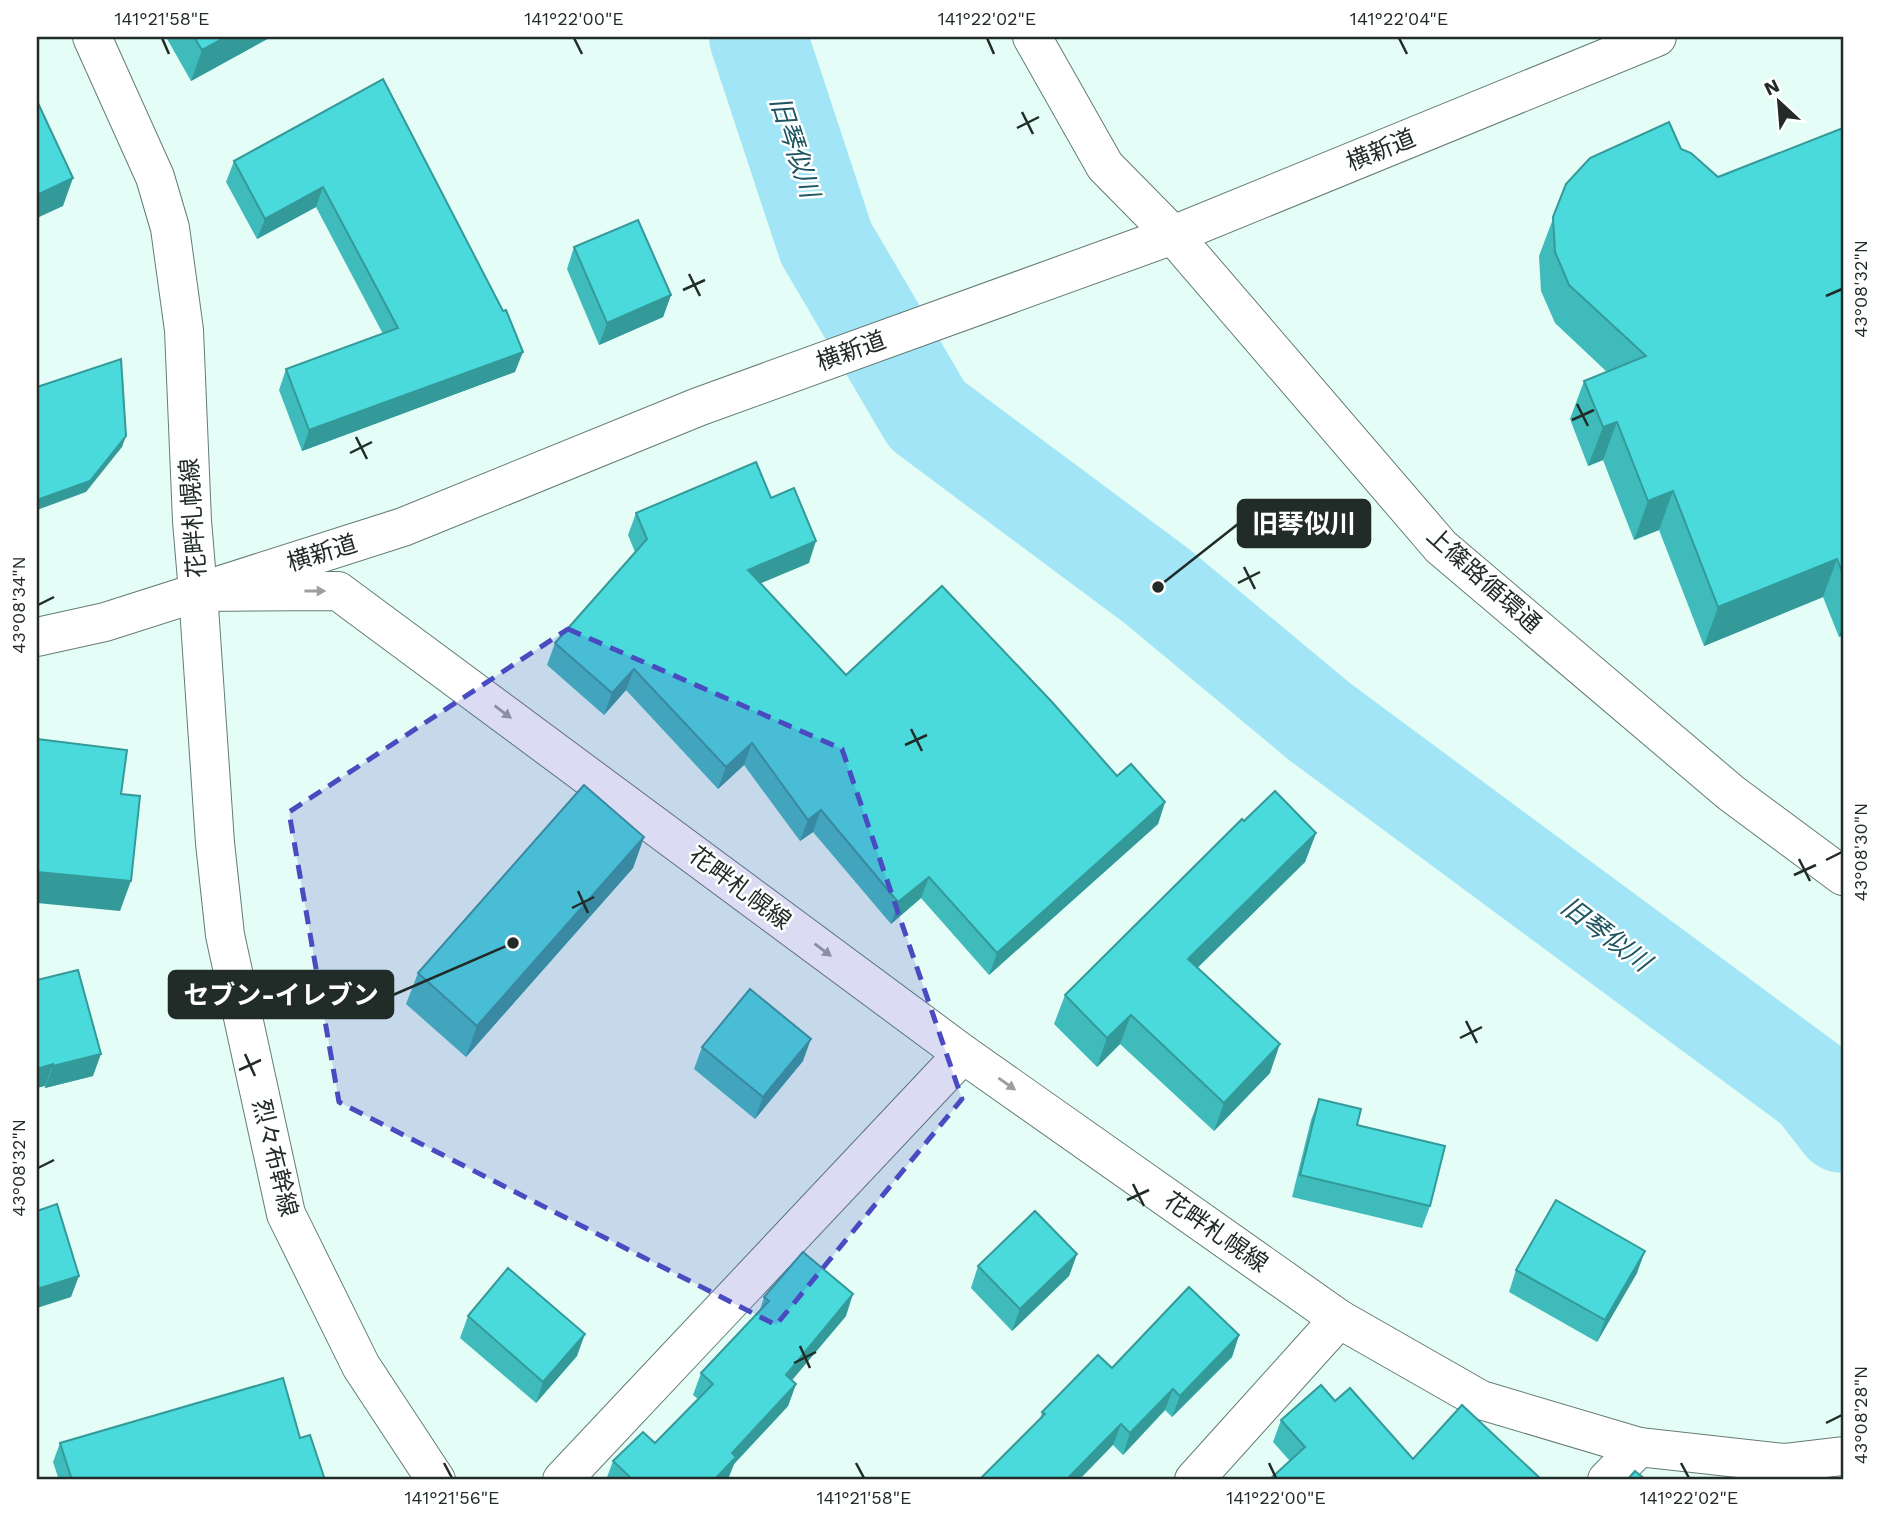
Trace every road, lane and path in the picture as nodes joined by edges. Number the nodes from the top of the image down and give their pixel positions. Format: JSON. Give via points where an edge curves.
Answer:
{"nodes":[{"id":1,"x":92,"y":37,"type":"edge"},
{"id":2,"x":1032,"y":37,"type":"edge"},
{"id":3,"x":1657,"y":37,"type":"edge"},
{"id":4,"x":1173,"y":235,"type":"junction"},
{"id":5,"x":198,"y":592,"type":"junction"},
{"id":6,"x":37,"y":637,"type":"edge"},
{"id":7,"x":1843,"y":876,"type":"edge"},
{"id":8,"x":963,"y":1054,"type":"junction"},
{"id":9,"x":1339,"y":1319,"type":"junction"},
{"id":10,"x":1639,"y":1447,"type":"junction"},
{"id":11,"x":1843,"y":1456,"type":"edge"},
{"id":12,"x":1743,"y":1469,"type":"edge"},
{"id":13,"x":436,"y":1480,"type":"edge"},
{"id":14,"x":562,"y":1480,"type":"edge"},
{"id":15,"x":1194,"y":1480,"type":"edge"},
{"id":16,"x":1607,"y":1480,"type":"edge"}],
"edges":[{"from":1,"to":5,"type":"street","name":"花畔札幌線","via":[[156,177],[170,228],[184,330]]},
{"from":2,"to":4,"type":"street","name":"上篠路循環通","via":[[1105,166]]},
{"from":3,"to":4,"type":"street","name":"横新道"},
{"from":4,"to":5,"type":"street","name":"横新道","via":[[698,407],[403,527]]},
{"from":4,"to":7,"type":"street","name":"上篠路循環通","via":[[1441,547],[1731,793]]},
{"from":5,"to":6,"type":"street","name":"横新道","via":[[105,622]]},
{"from":5,"to":8,"type":"street","name":"花畔札幌線","one_way":true,"via":[[338,591]]},
{"from":5,"to":13,"type":"street","name":"烈々布幹線","via":[[225,935],[286,1214],[361,1366]]},
{"from":8,"to":9,"type":"street","name":"花畔札幌線","one_way":true},
{"from":8,"to":14,"type":"street"},
{"from":9,"to":10,"type":"street","name":"花畔札幌線","via":[[1481,1400]]},
{"from":9,"to":15,"type":"street"},
{"from":10,"to":12,"type":"street","name":"花畔札幌線"},
{"from":10,"to":16,"type":"street"},
{"from":11,"to":12,"type":"street","name":"花畔札幌線"}]}
